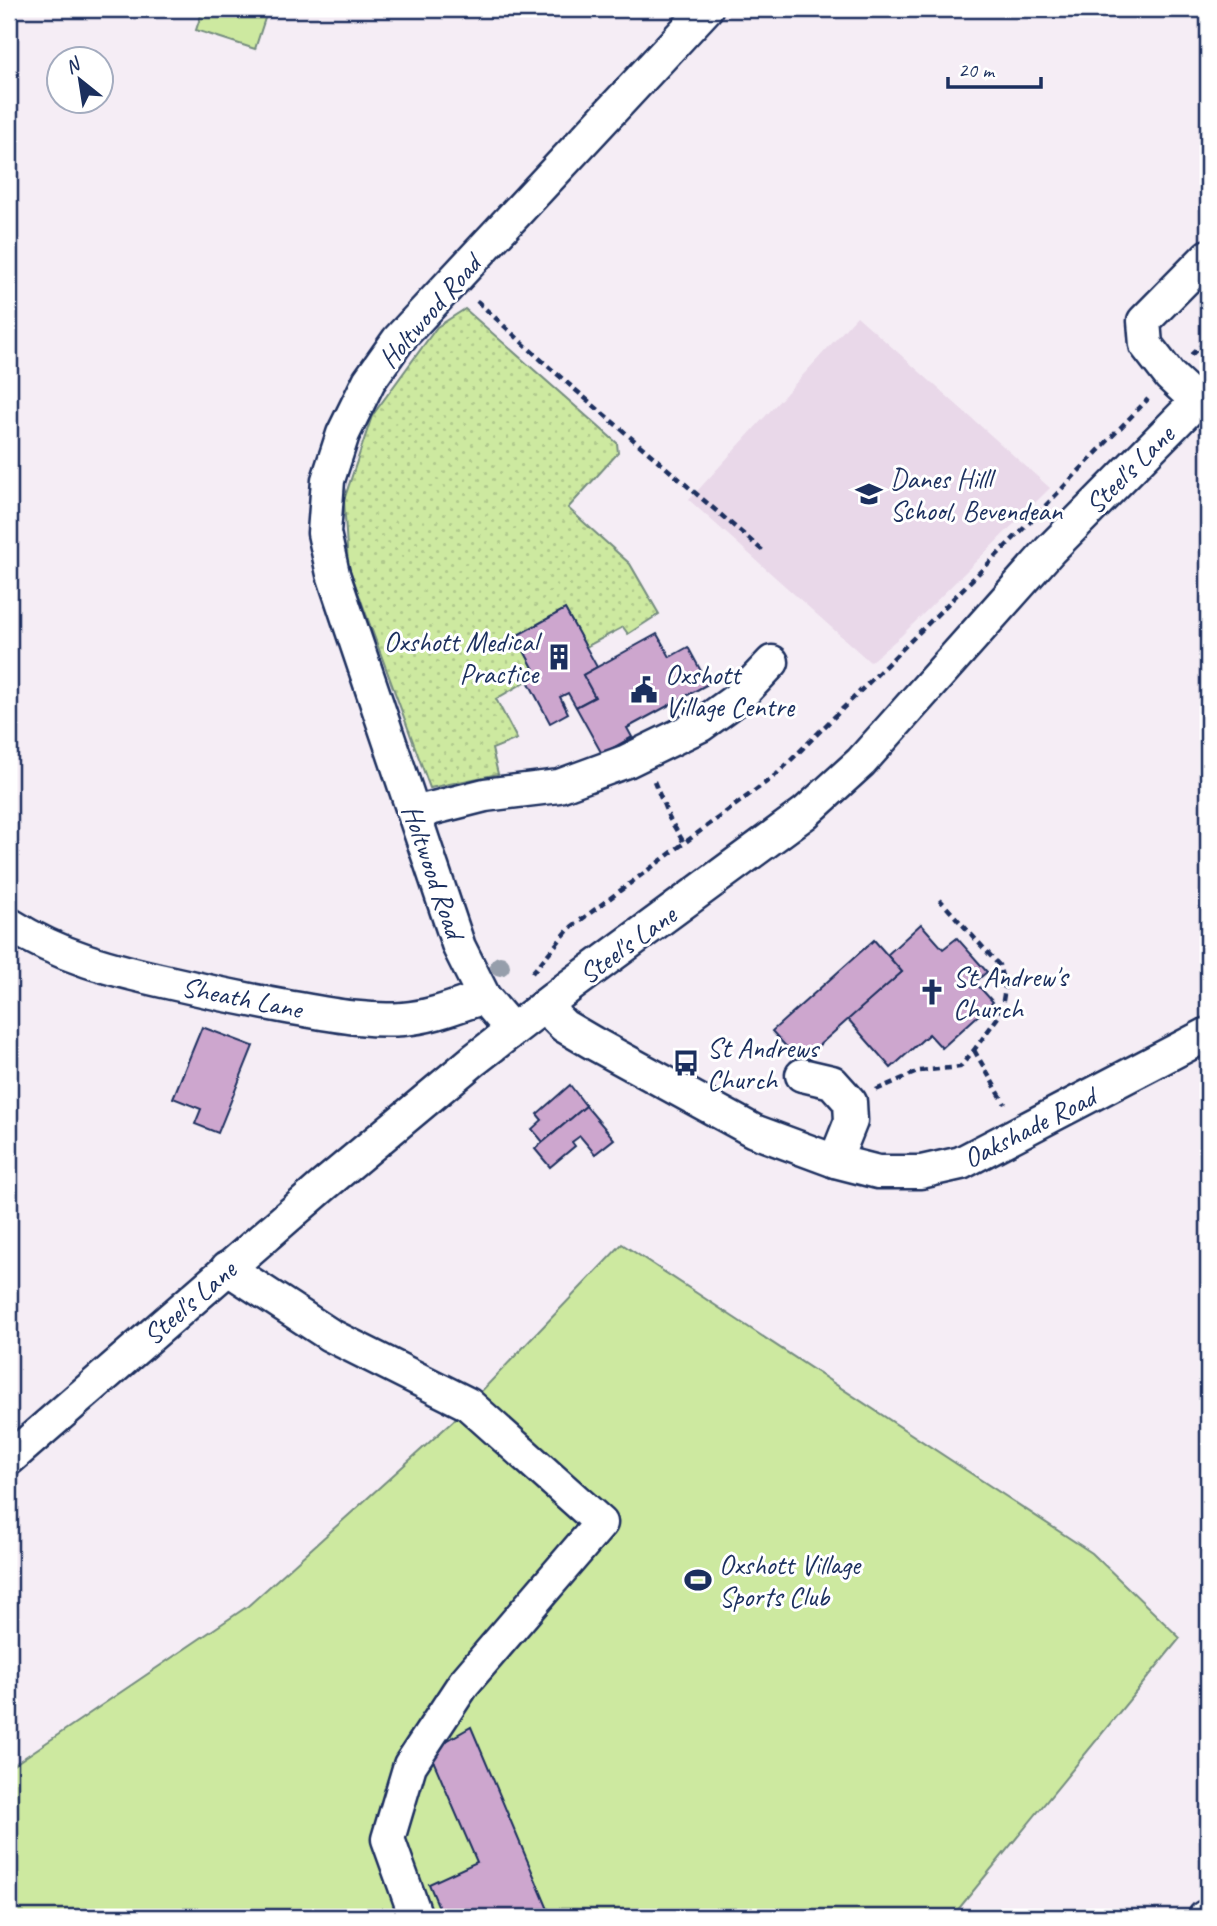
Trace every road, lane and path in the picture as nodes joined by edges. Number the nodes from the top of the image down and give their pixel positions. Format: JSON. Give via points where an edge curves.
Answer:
{"nodes":[{"id":1,"x":706,"y":9,"type":"edge"},
{"id":2,"x":1208,"y":256,"type":"edge"},
{"id":3,"x":454,"y":279,"type":"junction"},
{"id":4,"x":1208,"y":339,"type":"edge"},
{"id":5,"x":1170,"y":376,"type":"junction"},
{"id":6,"x":1203,"y":395,"type":"edge"},
{"id":7,"x":763,"y":551,"type":"dead end"},
{"id":8,"x":772,"y":662,"type":"dead end"},
{"id":9,"x":627,"y":761,"type":"junction"},
{"id":10,"x":414,"y":813,"type":"junction"},
{"id":11,"x":684,"y":843,"type":"junction"},
{"id":12,"x":940,"y":900,"type":"dead end"},
{"id":13,"x":9,"y":923,"type":"edge"},
{"id":14,"x":528,"y":977,"type":"dead end"},
{"id":15,"x":484,"y":997,"type":"junction"},
{"id":16,"x":544,"y":1006,"type":"junction"},
{"id":17,"x":512,"y":1030,"type":"junction"},
{"id":18,"x":1208,"y":1034,"type":"edge"},
{"id":19,"x":974,"y":1051,"type":"junction"},
{"id":20,"x":802,"y":1075,"type":"dead end"},
{"id":21,"x":850,"y":1102,"type":"junction"},
{"id":22,"x":1021,"y":1133,"type":"junction"},
{"id":23,"x":835,"y":1161,"type":"junction"},
{"id":24,"x":227,"y":1268,"type":"junction"},
{"id":25,"x":9,"y":1459,"type":"edge"},
{"id":26,"x":416,"y":1917,"type":"edge"}],
"edges":[{"from":1,"to":3,"type":"street","name":"Holtwood Road"},
{"from":2,"to":5,"type":"street","via":[[1144,321],[1146,345]]},
{"from":3,"to":7,"type":"path"},
{"from":3,"to":10,"type":"street","name":"Holtwood Road","via":[[398,340],[369,381],[343,434],[328,480],[324,533],[333,574]]},
{"from":4,"to":5,"type":"path"},
{"from":5,"to":6,"type":"street"},
{"from":5,"to":11,"type":"path","via":[[777,774]]},
{"from":6,"to":16,"type":"street","name":"Steel's Lane","via":[[1050,550],[860,762],[805,813]]},
{"from":8,"to":9,"type":"street","via":[[737,699],[701,725]]},
{"from":9,"to":10,"type":"street","via":[[559,786],[485,795]]},
{"from":9,"to":11,"type":"path","via":[[649,767]]},
{"from":10,"to":15,"type":"street","name":"Holtwood Road","via":[[459,947]]},
{"from":11,"to":14,"type":"path","via":[[570,928]]},
{"from":12,"to":19,"type":"path","via":[[999,965],[1005,988],[1001,1013]]},
{"from":13,"to":15,"type":"street","name":"Sheath Lane","via":[[68,955],[135,975],[349,1018],[438,1014]]},
{"from":15,"to":17,"type":"street","name":"Holtwood Road"},
{"from":16,"to":17,"type":"street","name":"Steel's Lane"},
{"from":16,"to":23,"type":"street","name":"Oakshade Road","via":[[574,1032],[754,1131]]},
{"from":17,"to":24,"type":"street","name":"Steel's Lane"},
{"from":18,"to":22,"type":"street","name":"Oakshade Road"},
{"from":19,"to":21,"type":"path","via":[[960,1067],[919,1071]]},
{"from":19,"to":22,"type":"path"},
{"from":20,"to":21,"type":"street","via":[[832,1082]]},
{"from":21,"to":23,"type":"street","via":[[851,1121]]},
{"from":22,"to":23,"type":"street","name":"Oakshade Road","via":[[961,1163],[921,1172],[878,1172]]},
{"from":24,"to":25,"type":"street","name":"Steel's Lane"},
{"from":24,"to":26,"type":"street","via":[[330,1335],[468,1404],[601,1523],[464,1683],[410,1765],[388,1839]]}]}
